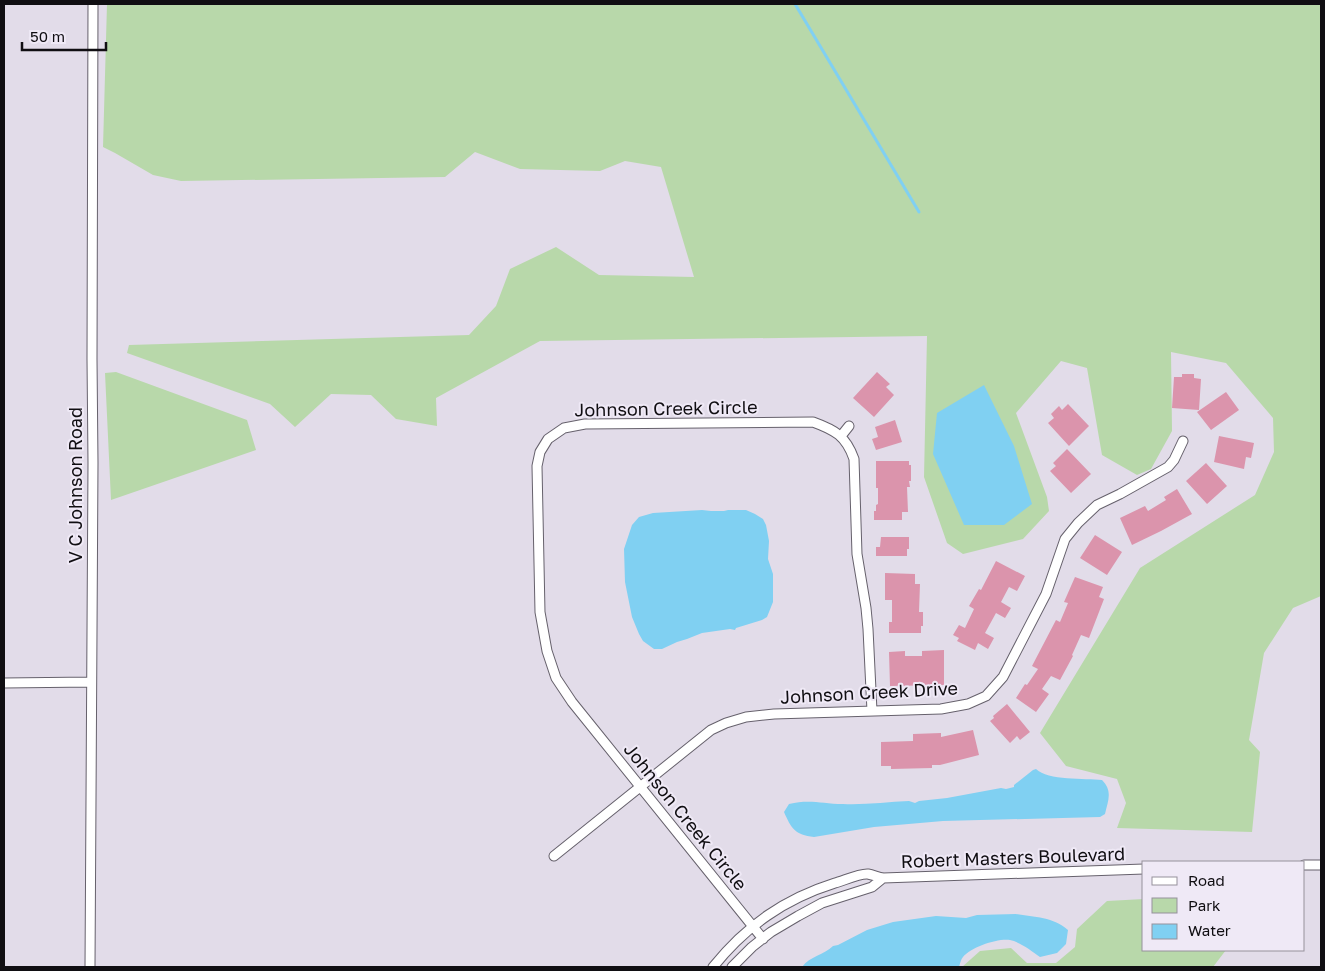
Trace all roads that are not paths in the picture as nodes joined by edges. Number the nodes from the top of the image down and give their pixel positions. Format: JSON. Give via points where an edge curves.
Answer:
{"nodes":[{"id":1,"x":93,"y":4,"type":"edge"},
{"id":2,"x":849,"y":426,"type":"dead end"},
{"id":3,"x":841,"y":436,"type":"junction"},
{"id":4,"x":1184,"y":441,"type":"dead end"},
{"id":5,"x":91,"y":682,"type":"junction"},
{"id":6,"x":4,"y":683,"type":"edge"},
{"id":7,"x":872,"y":711,"type":"junction"},
{"id":8,"x":641,"y":787,"type":"junction"},
{"id":9,"x":554,"y":856,"type":"dead end"},
{"id":10,"x":1321,"y":864,"type":"edge"},
{"id":11,"x":1305,"y":865,"type":"edge"},
{"id":12,"x":1142,"y":869,"type":"edge"},
{"id":13,"x":883,"y":878,"type":"junction"},
{"id":14,"x":753,"y":927,"type":"junction"},
{"id":15,"x":763,"y":939,"type":"junction"},
{"id":16,"x":90,"y":967,"type":"edge"},
{"id":17,"x":713,"y":967,"type":"edge"},
{"id":18,"x":732,"y":967,"type":"edge"}],
"edges":[{"from":1,"to":5,"type":"street","name":"V C Johnson Road"},
{"from":2,"to":3,"type":"street"},
{"from":3,"to":7,"type":"street","via":[[854,459],[857,554],[866,608]]},
{"from":3,"to":8,"type":"street","name":"Johnson Creek Circle","via":[[813,422],[585,424],[564,428],[548,439],[540,452],[537,466],[540,612],[547,651],[556,678],[572,702]]},
{"from":4,"to":7,"type":"street","name":"Johnson Creek Drive","via":[[1168,467],[1097,505],[1065,539],[1036,614],[1002,677],[986,696],[941,710]]},
{"from":5,"to":6,"type":"street"},
{"from":5,"to":16,"type":"street","name":"V C Johnson Road"},
{"from":7,"to":8,"type":"street","name":"Johnson Creek Drive","via":[[746,716],[711,730]]},
{"from":8,"to":9,"type":"street","name":"Johnson Creek Drive"},
{"from":8,"to":14,"type":"street","name":"Johnson Creek Circle"},
{"from":10,"to":11,"type":"street"},
{"from":12,"to":13,"type":"street","name":"Robert Masters Boulevard"},
{"from":13,"to":14,"type":"street","name":"Robert Masters Boulevard","via":[[866,874],[818,889],[793,899]]},
{"from":13,"to":15,"type":"street","name":"Robert Masters Boulevard","via":[[872,887],[822,903]]},
{"from":14,"to":15,"type":"street","name":"Johnson Creek Circle"},
{"from":14,"to":17,"type":"street","name":"Robert Masters Boulevard"},
{"from":15,"to":18,"type":"street","name":"Robert Masters Boulevard"}]}
